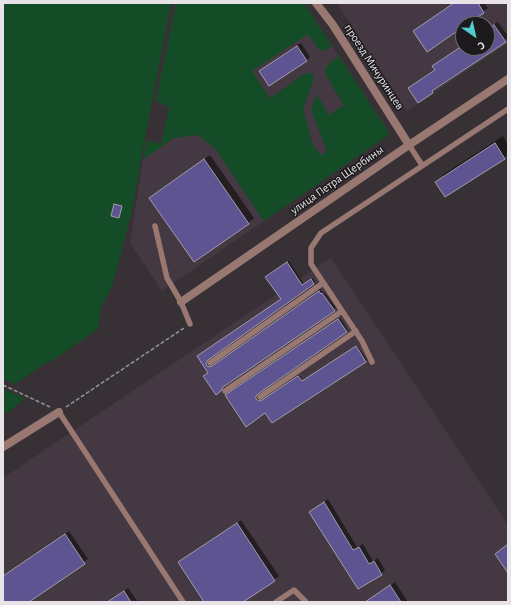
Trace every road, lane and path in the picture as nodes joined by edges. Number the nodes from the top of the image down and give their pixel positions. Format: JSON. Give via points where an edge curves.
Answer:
{"nodes":[{"id":1,"x":316,"y":3,"type":"edge"},
{"id":2,"x":508,"y":79,"type":"edge"},
{"id":3,"x":508,"y":109,"type":"edge"},
{"id":4,"x":409,"y":145,"type":"junction"},
{"id":5,"x":422,"y":165,"type":"junction"},
{"id":6,"x":155,"y":226,"type":"dead end"},
{"id":7,"x":323,"y":283,"type":"junction"},
{"id":8,"x":182,"y":302,"type":"junction"},
{"id":9,"x":342,"y":311,"type":"junction"},
{"id":10,"x":190,"y":324,"type":"joint"},
{"id":11,"x":356,"y":331,"type":"junction"},
{"id":12,"x":372,"y":362,"type":"dead end"},
{"id":13,"x":210,"y":363,"type":"dead end"},
{"id":14,"x":3,"y":385,"type":"edge"},
{"id":15,"x":226,"y":391,"type":"dead end"},
{"id":16,"x":260,"y":397,"type":"dead end"},
{"id":17,"x":59,"y":412,"type":"junction"},
{"id":18,"x":3,"y":448,"type":"edge"},
{"id":19,"x":183,"y":602,"type":"edge"},
{"id":20,"x":276,"y":602,"type":"edge"},
{"id":21,"x":306,"y":602,"type":"edge"}],
"edges":[{"from":1,"to":4,"type":"street","name":"проезд Мичуринцев","via":[[333,25]]},
{"from":2,"to":4,"type":"street","name":"улица Петра Щербины"},
{"from":3,"to":5,"type":"lane"},
{"from":4,"to":5,"type":"lane"},
{"from":4,"to":8,"type":"street","name":"улица Петра Щербины"},
{"from":5,"to":7,"type":"lane","via":[[321,233],[310,248],[311,264]]},
{"from":6,"to":8,"type":"lane","via":[[167,278]]},
{"from":7,"to":9,"type":"lane"},
{"from":7,"to":13,"type":"lane"},
{"from":8,"to":10,"type":"lane"},
{"from":9,"to":11,"type":"lane"},
{"from":9,"to":15,"type":"lane"},
{"from":10,"to":17,"type":"path"},
{"from":11,"to":12,"type":"lane"},
{"from":11,"to":16,"type":"lane"},
{"from":14,"to":17,"type":"path"},
{"from":17,"to":18,"type":"street"},
{"from":17,"to":19,"type":"lane"},
{"from":20,"to":21,"type":"lane","via":[[294,590]]}]}
